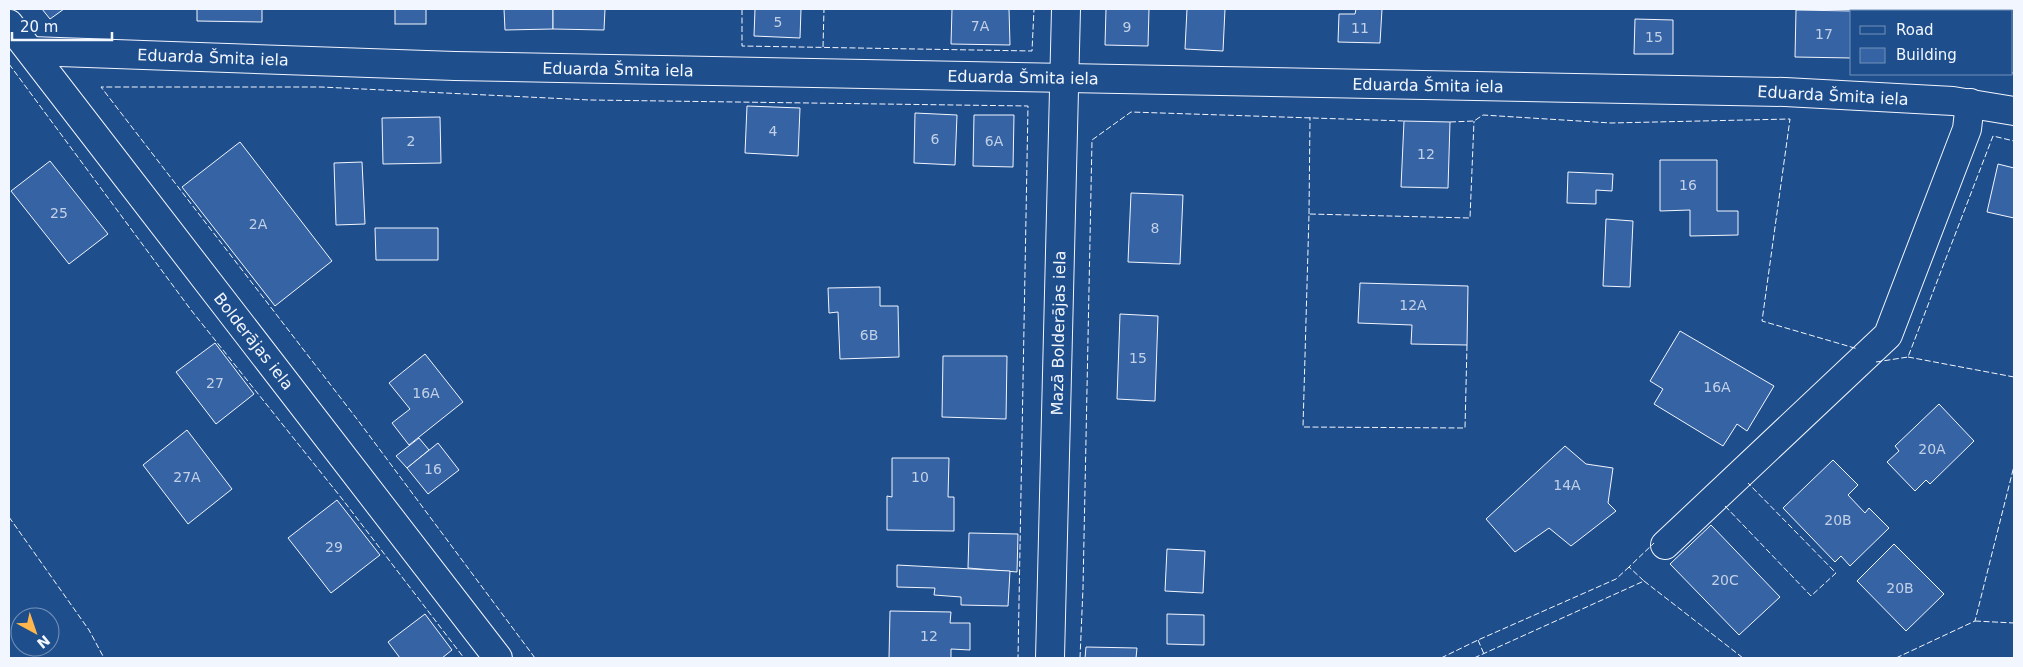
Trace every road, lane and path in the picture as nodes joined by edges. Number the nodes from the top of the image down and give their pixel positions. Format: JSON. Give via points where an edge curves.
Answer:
{"nodes":[{"id":1,"x":1066,"y":9,"type":"edge"},
{"id":2,"x":9,"y":24,"type":"edge"},
{"id":3,"x":31,"y":51,"type":"junction"},
{"id":4,"x":1064,"y":78,"type":"junction"},
{"id":5,"x":1970,"y":103,"type":"junction"},
{"id":6,"x":2014,"y":111,"type":"edge"},
{"id":7,"x":1665,"y":545,"type":"dead end"},
{"id":8,"x":498,"y":658,"type":"edge"},
{"id":9,"x":1050,"y":658,"type":"edge"}],
"edges":[{"from":1,"to":4,"type":"street","name":"Mazā Bolderājas iela"},
{"from":2,"to":3,"type":"street","name":"Bolderājas iela"},
{"from":3,"to":4,"type":"street","name":"Eduarda Šmita iela","via":[[445,65]]},
{"from":3,"to":8,"type":"street","name":"Bolderājas iela"},
{"from":4,"to":5,"type":"street","name":"Eduarda Šmita iela","via":[[1785,92]]},
{"from":4,"to":9,"type":"street","name":"Mazā Bolderājas iela"},
{"from":5,"to":6,"type":"street","name":"Eduarda Šmita iela"},
{"from":5,"to":7,"type":"street","via":[[1966,129],[1888,335]]}]}
